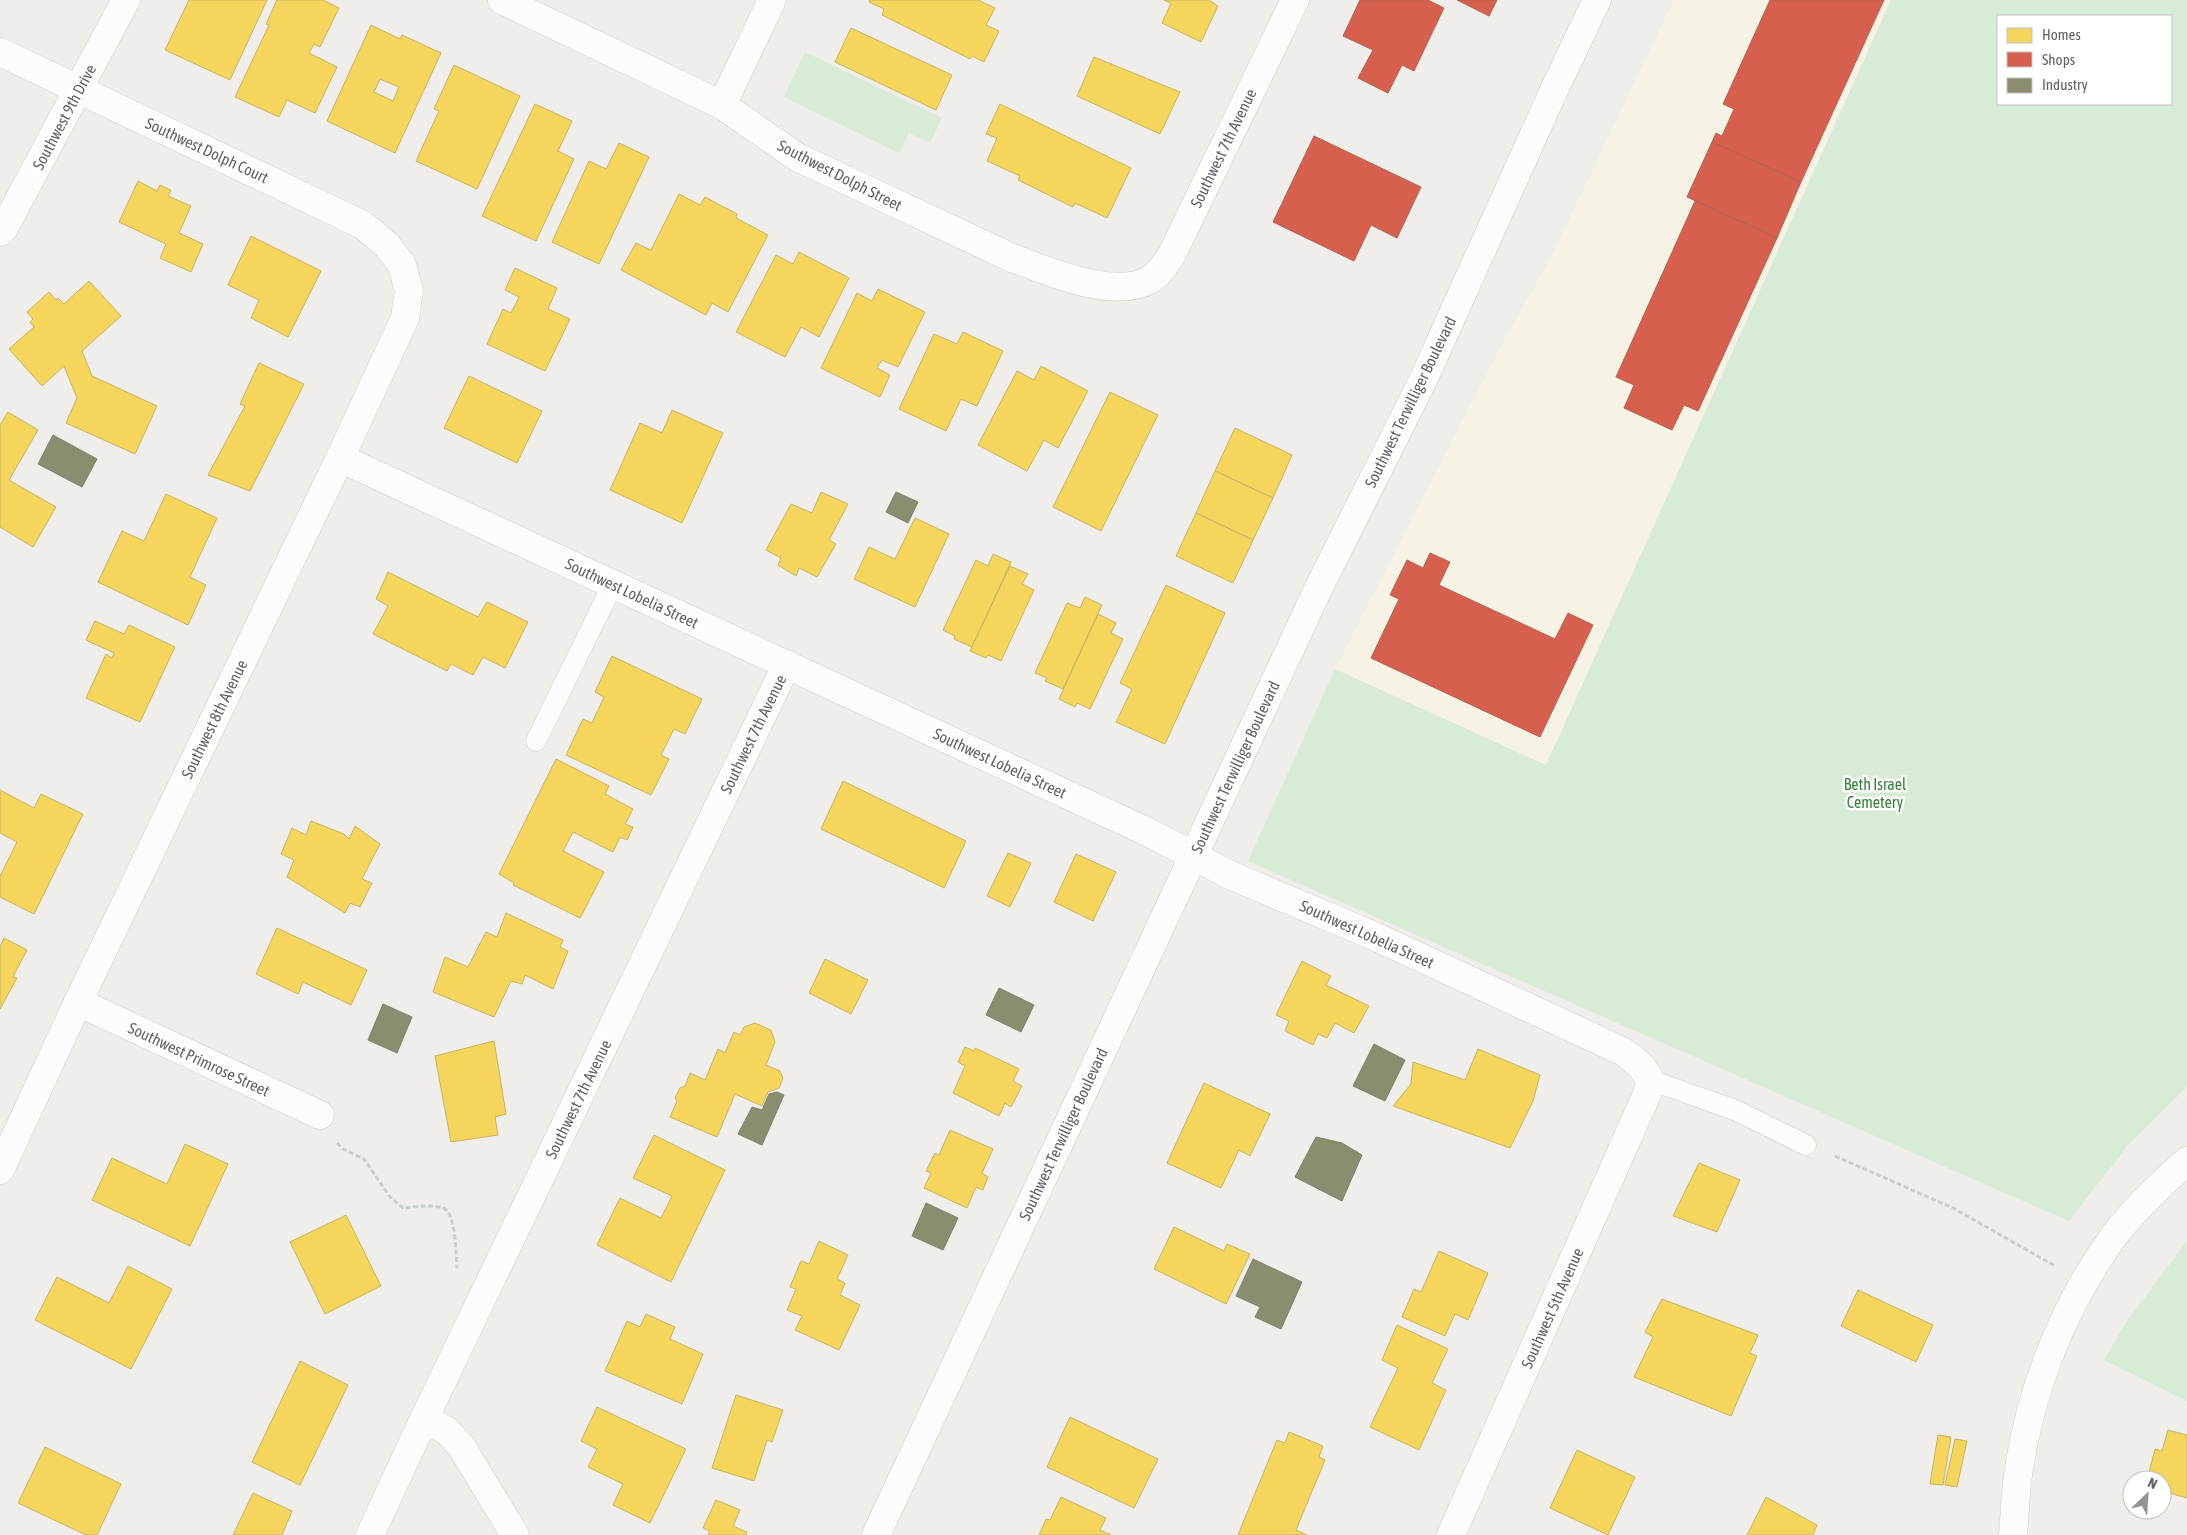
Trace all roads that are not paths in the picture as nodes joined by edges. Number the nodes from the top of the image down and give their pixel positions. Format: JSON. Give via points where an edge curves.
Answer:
{"nodes":[{"id":1,"x":126,"y":0,"type":"edge"},
{"id":2,"x":502,"y":0,"type":"edge"},
{"id":3,"x":772,"y":0,"type":"edge"},
{"id":4,"x":1295,"y":0,"type":"edge"},
{"id":5,"x":1597,"y":0,"type":"edge"},
{"id":6,"x":0,"y":52,"type":"edge"},
{"id":7,"x":79,"y":89,"type":"junction"},
{"id":8,"x":722,"y":105,"type":"junction"},
{"id":9,"x":0,"y":232,"type":"edge"},
{"id":10,"x":402,"y":265,"type":"joint"},
{"id":11,"x":1138,"y":285,"type":"joint"},
{"id":12,"x":340,"y":458,"type":"junction"},
{"id":13,"x":613,"y":584,"type":"junction"},
{"id":14,"x":787,"y":664,"type":"junction"},
{"id":15,"x":536,"y":741,"type":"dead end"},
{"id":16,"x":1193,"y":856,"type":"junction"},
{"id":17,"x":78,"y":1002,"type":"junction"},
{"id":18,"x":1650,"y":1080,"type":"junction"},
{"id":19,"x":320,"y":1115,"type":"road end"},
{"id":20,"x":1806,"y":1145,"type":"road end"},
{"id":21,"x":2187,"y":1161,"type":"edge"},
{"id":22,"x":0,"y":1170,"type":"edge"},
{"id":23,"x":424,"y":1419,"type":"junction"},
{"id":24,"x":370,"y":1535,"type":"edge"},
{"id":25,"x":515,"y":1535,"type":"edge"},
{"id":26,"x":876,"y":1535,"type":"edge"},
{"id":27,"x":1451,"y":1535,"type":"edge"},
{"id":28,"x":2013,"y":1535,"type":"edge"}],
"edges":[{"from":1,"to":7,"type":"street","name":"Southwest 9th Drive"},
{"from":2,"to":8,"type":"street","name":"Southwest Dolph Street"},
{"from":3,"to":8,"type":"street"},
{"from":4,"to":11,"type":"street","name":"Southwest 7th Avenue","via":[[1171,256],[1161,271]]},
{"from":5,"to":16,"type":"street","name":"Southwest Terwilliger Boulevard","via":[[1424,378],[1321,583]]},
{"from":6,"to":7,"type":"street","name":"Southwest Dolph Court"},
{"from":7,"to":9,"type":"street","name":"Southwest 9th Drive"},
{"from":7,"to":10,"type":"street","name":"Southwest Dolph Court","via":[[363,224],[387,245]]},
{"from":8,"to":11,"type":"street","name":"Southwest Dolph Street","via":[[797,157],[1012,258],[1095,284]]},
{"from":10,"to":12,"type":"street","name":"Southwest 8th Avenue","via":[[409,291],[405,318]]},
{"from":12,"to":13,"type":"street","name":"Southwest Lobelia Street"},
{"from":12,"to":17,"type":"street","name":"Southwest 8th Avenue"},
{"from":13,"to":14,"type":"street","name":"Southwest Lobelia Street"},
{"from":13,"to":15,"type":"lane"},
{"from":14,"to":16,"type":"street","name":"Southwest Lobelia Street"},
{"from":14,"to":23,"type":"street","name":"Southwest 7th Avenue"},
{"from":16,"to":18,"type":"street","name":"Southwest Lobelia Street","via":[[1622,1050],[1645,1070]]},
{"from":16,"to":26,"type":"street","name":"Southwest Terwilliger Boulevard"},
{"from":17,"to":19,"type":"street","name":"Southwest Primrose Street"},
{"from":17,"to":22,"type":"street","name":"Southwest 8th Avenue"},
{"from":18,"to":20,"type":"lane","via":[[1735,1110]]},
{"from":18,"to":27,"type":"street","name":"Southwest 5th Avenue","via":[[1647,1094]]},
{"from":21,"to":28,"type":"street","via":[[2162,1183],[2112,1239],[2083,1283],[2052,1346],[2032,1407],[2018,1474]]},
{"from":23,"to":24,"type":"street","name":"Southwest 7th Avenue"},
{"from":23,"to":25,"type":"street","via":[[447,1431],[461,1446]]}]}
